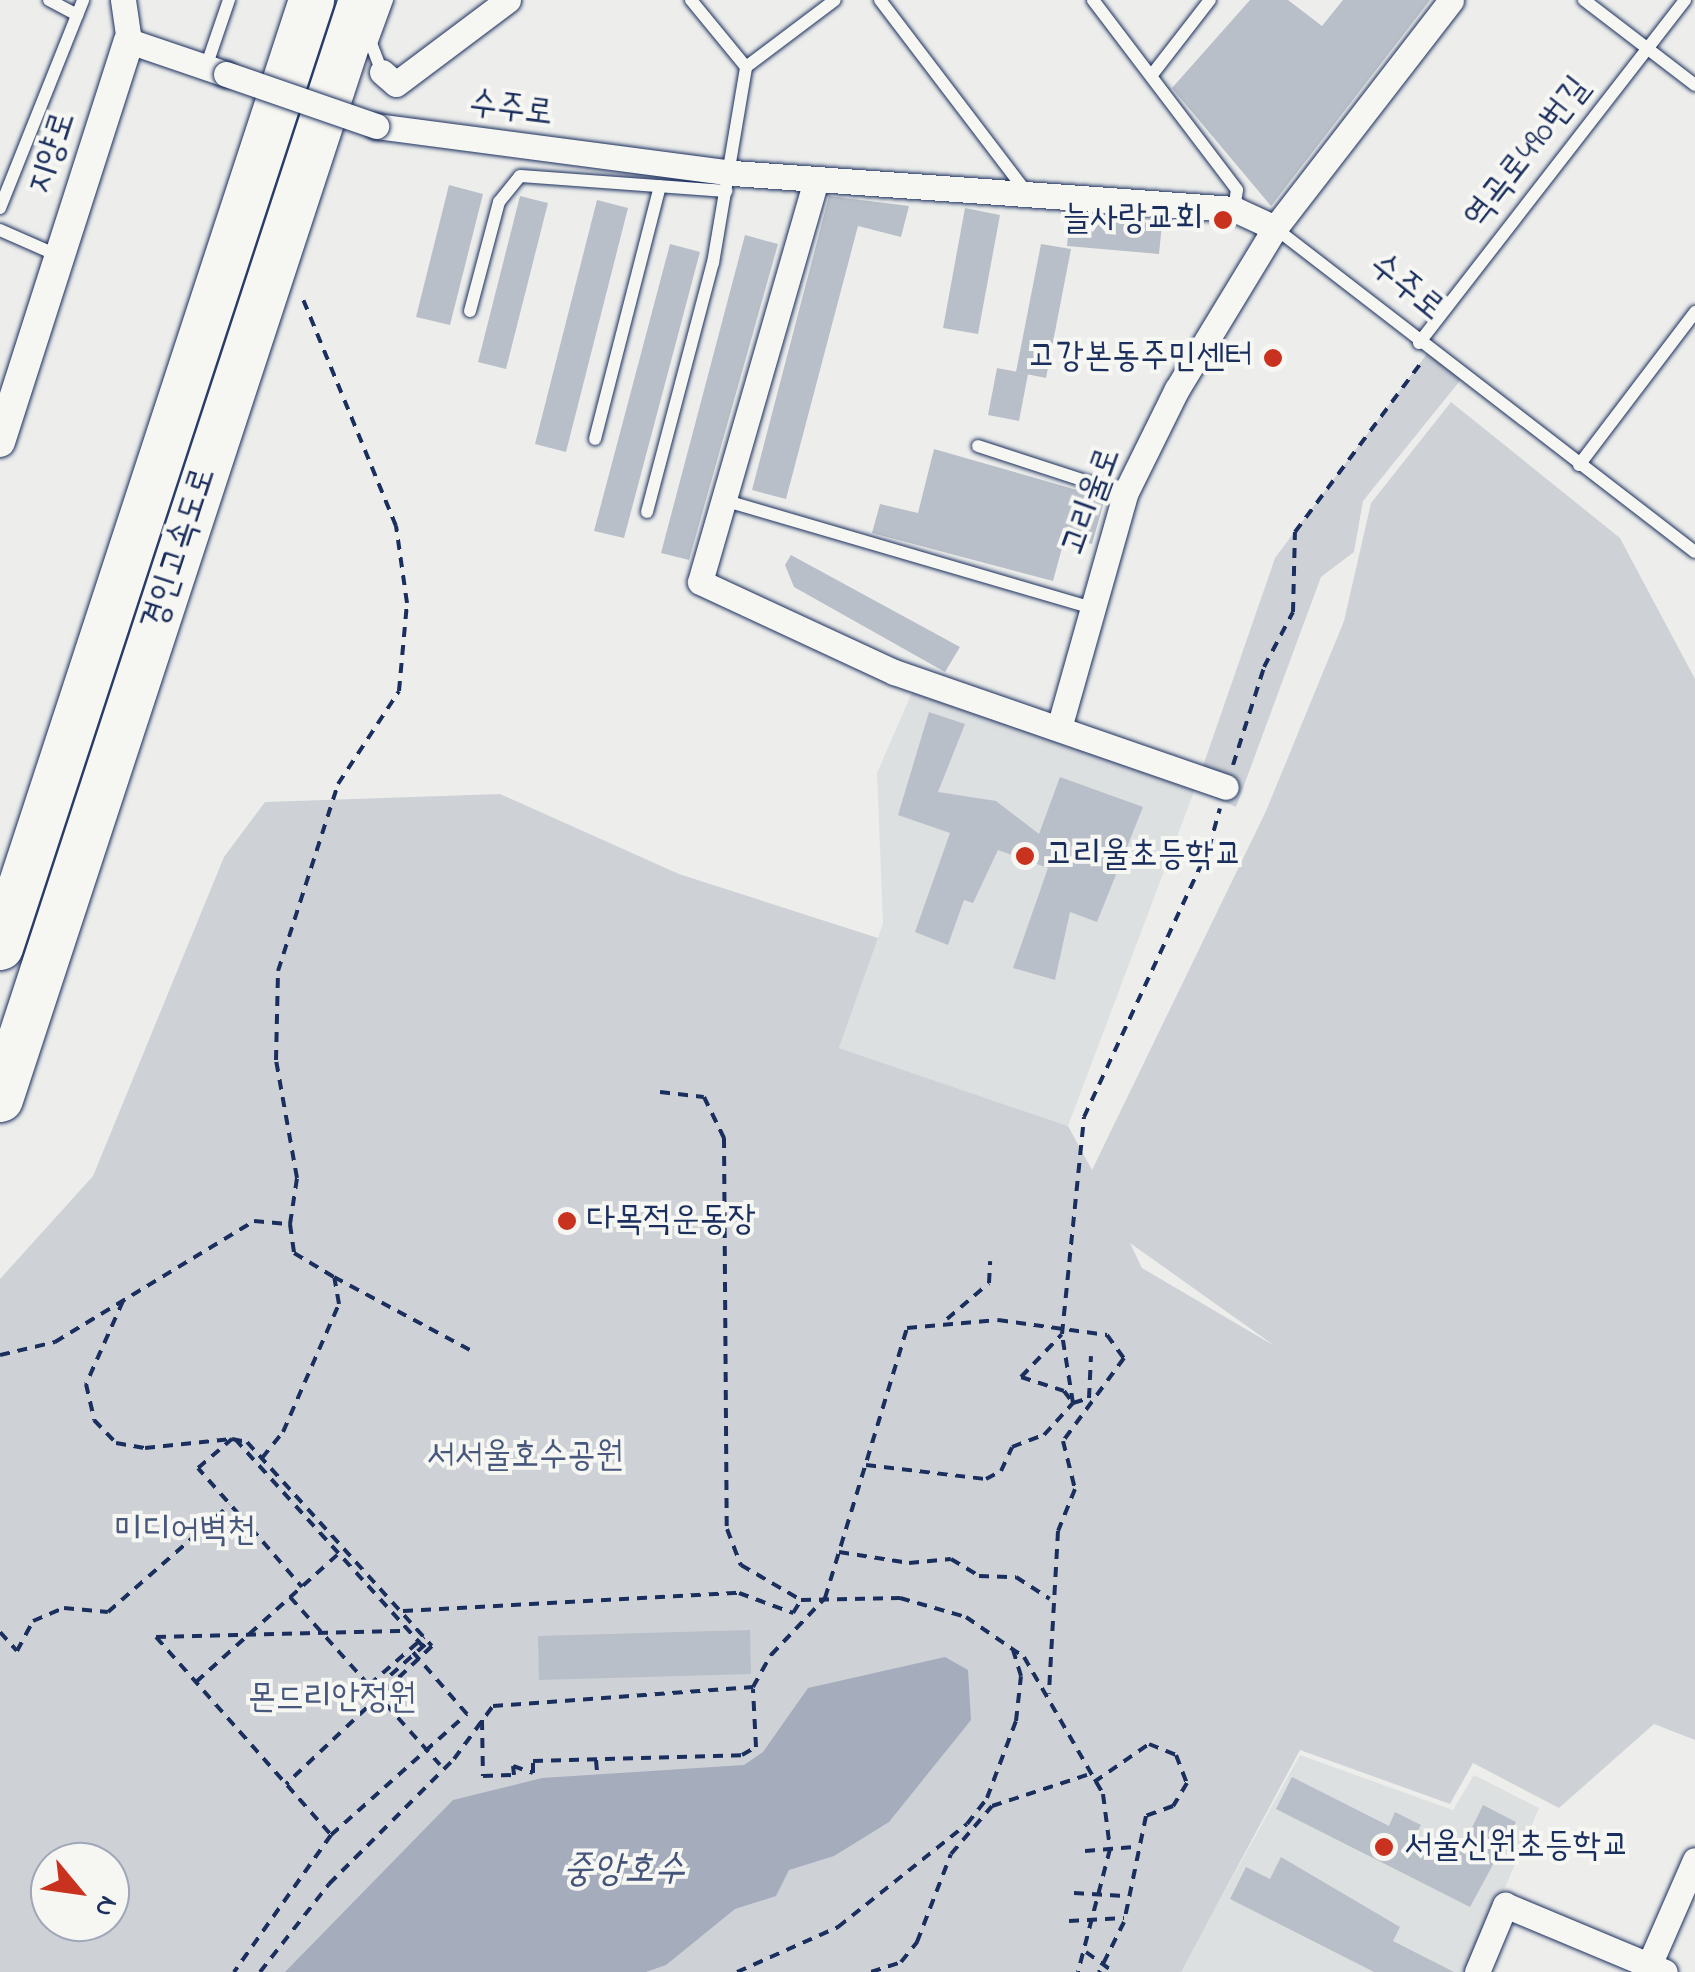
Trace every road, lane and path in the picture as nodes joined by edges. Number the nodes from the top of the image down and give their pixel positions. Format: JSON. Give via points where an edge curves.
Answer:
{"nodes":[{"id":1,"x":49,"y":0,"type":"edge"},
{"id":2,"x":83,"y":0,"type":"edge"},
{"id":3,"x":123,"y":0,"type":"edge"},
{"id":4,"x":229,"y":0,"type":"edge"},
{"id":5,"x":311,"y":0,"type":"edge"},
{"id":6,"x":360,"y":0,"type":"edge"},
{"id":7,"x":387,"y":0,"type":"edge"},
{"id":8,"x":508,"y":0,"type":"edge"},
{"id":9,"x":692,"y":0,"type":"edge"},
{"id":10,"x":836,"y":0,"type":"edge"},
{"id":11,"x":880,"y":0,"type":"edge"},
{"id":12,"x":1093,"y":0,"type":"edge"},
{"id":13,"x":1210,"y":0,"type":"edge"},
{"id":14,"x":1451,"y":0,"type":"edge"},
{"id":15,"x":1584,"y":0,"type":"edge"},
{"id":16,"x":1685,"y":0,"type":"edge"},
{"id":17,"x":77,"y":14,"type":"junction"},
{"id":18,"x":129,"y":41,"type":"junction"},
{"id":19,"x":1647,"y":48,"type":"junction"},
{"id":20,"x":746,"y":67,"type":"junction"},
{"id":21,"x":216,"y":71,"type":"junction"},
{"id":22,"x":382,"y":72,"type":"joint"},
{"id":23,"x":1150,"y":76,"type":"junction"},
{"id":24,"x":1695,"y":85,"type":"edge"},
{"id":25,"x":816,"y":180,"type":"junction"},
{"id":26,"x":730,"y":182,"type":"junction"},
{"id":27,"x":660,"y":186,"type":"junction"},
{"id":28,"x":1028,"y":194,"type":"junction"},
{"id":29,"x":0,"y":208,"type":"edge"},
{"id":30,"x":1234,"y":208,"type":"junction"},
{"id":31,"x":1275,"y":228,"type":"junction"},
{"id":32,"x":0,"y":230,"type":"edge"},
{"id":33,"x":60,"y":256,"type":"junction"},
{"id":34,"x":301,"y":294,"type":"dead end"},
{"id":35,"x":470,"y":311,"type":"dead end"},
{"id":36,"x":1692,"y":322,"type":"edge"},
{"id":37,"x":1424,"y":348,"type":"junction"},
{"id":38,"x":6,"y":399,"type":"edge"},
{"id":39,"x":595,"y":439,"type":"dead end"},
{"id":40,"x":0,"y":442,"type":"edge"},
{"id":41,"x":978,"y":446,"type":"dead end"},
{"id":42,"x":1579,"y":465,"type":"junction"},
{"id":43,"x":1125,"y":494,"type":"junction"},
{"id":44,"x":723,"y":500,"type":"junction"},
{"id":45,"x":647,"y":512,"type":"dead end"},
{"id":46,"x":1695,"y":552,"type":"edge"},
{"id":47,"x":1093,"y":608,"type":"junction"},
{"id":48,"x":1059,"y":728,"type":"junction"},
{"id":49,"x":1226,"y":787,"type":"junction"},
{"id":50,"x":0,"y":947,"type":"edge"},
{"id":51,"x":660,"y":1092,"type":"dead end"},
{"id":52,"x":0,"y":1099,"type":"edge"},
{"id":53,"x":290,"y":1224,"type":"junction"},
{"id":54,"x":990,"y":1261,"type":"dead end"},
{"id":55,"x":334,"y":1276,"type":"junction"},
{"id":56,"x":123,"y":1300,"type":"junction"},
{"id":57,"x":946,"y":1319,"type":"junction"},
{"id":58,"x":1062,"y":1334,"type":"junction"},
{"id":59,"x":472,"y":1350,"type":"dead end"},
{"id":60,"x":0,"y":1355,"type":"edge"},
{"id":61,"x":1090,"y":1356,"type":"dead end"},
{"id":62,"x":1089,"y":1398,"type":"junction"},
{"id":63,"x":1072,"y":1403,"type":"junction"},
{"id":64,"x":233,"y":1439,"type":"junction"},
{"id":65,"x":262,"y":1458,"type":"junction"},
{"id":66,"x":866,"y":1465,"type":"junction"},
{"id":67,"x":230,"y":1505,"type":"junction"},
{"id":68,"x":839,"y":1552,"type":"junction"},
{"id":69,"x":338,"y":1554,"type":"junction"},
{"id":70,"x":290,"y":1597,"type":"junction"},
{"id":71,"x":826,"y":1598,"type":"junction"},
{"id":72,"x":1050,"y":1599,"type":"junction"},
{"id":73,"x":801,"y":1600,"type":"junction"},
{"id":74,"x":400,"y":1611,"type":"junction"},
{"id":75,"x":408,"y":1631,"type":"junction"},
{"id":76,"x":0,"y":1632,"type":"edge"},
{"id":77,"x":322,"y":1633,"type":"junction"},
{"id":78,"x":249,"y":1634,"type":"junction"},
{"id":79,"x":423,"y":1642,"type":"junction"},
{"id":80,"x":1012,"y":1649,"type":"junction"},
{"id":81,"x":414,"y":1654,"type":"junction"},
{"id":82,"x":196,"y":1682,"type":"junction"},
{"id":83,"x":369,"y":1686,"type":"junction"},
{"id":84,"x":377,"y":1687,"type":"dead end"},
{"id":85,"x":753,"y":1687,"type":"junction"},
{"id":86,"x":1049,"y":1694,"type":"junction"},
{"id":87,"x":378,"y":1696,"type":"junction"},
{"id":88,"x":482,"y":1720,"type":"junction"},
{"id":89,"x":426,"y":1750,"type":"junction"},
{"id":90,"x":596,"y":1760,"type":"junction"},
{"id":91,"x":440,"y":1765,"type":"dead end"},
{"id":92,"x":596,"y":1772,"type":"dead end"},
{"id":93,"x":1088,"y":1774,"type":"junction"},
{"id":94,"x":1092,"y":1782,"type":"junction"},
{"id":95,"x":286,"y":1784,"type":"junction"},
{"id":96,"x":331,"y":1835,"type":"junction"},
{"id":97,"x":1134,"y":1847,"type":"junction"},
{"id":98,"x":1110,"y":1849,"type":"junction"},
{"id":99,"x":1085,"y":1851,"type":"dead end"},
{"id":100,"x":1695,"y":1860,"type":"edge"},
{"id":101,"x":1074,"y":1893,"type":"dead end"},
{"id":102,"x":1104,"y":1894,"type":"junction"},
{"id":103,"x":1124,"y":1896,"type":"junction"},
{"id":104,"x":1124,"y":1918,"type":"junction"},
{"id":105,"x":1097,"y":1920,"type":"junction"},
{"id":106,"x":1069,"y":1921,"type":"dead end"},
{"id":107,"x":1086,"y":1952,"type":"junction"},
{"id":108,"x":1105,"y":1965,"type":"junction"},
{"id":109,"x":1654,"y":1970,"type":"edge"},
{"id":110,"x":234,"y":1972,"type":"edge"},
{"id":111,"x":260,"y":1972,"type":"edge"},
{"id":112,"x":737,"y":1972,"type":"edge"},
{"id":113,"x":871,"y":1972,"type":"edge"},
{"id":114,"x":1078,"y":1972,"type":"edge"},
{"id":115,"x":1099,"y":1972,"type":"edge"},
{"id":116,"x":1114,"y":1972,"type":"edge"},
{"id":117,"x":1477,"y":1972,"type":"edge"}],
"edges":[{"from":1,"to":17,"type":"lane"},
{"from":2,"to":17,"type":"lane"},
{"from":3,"to":18,"type":"street","name":"지양로"},
{"from":4,"to":21,"type":"lane"},
{"from":5,"to":50,"type":"highway","name":"경인고속도로"},
{"from":6,"to":52,"type":"highway","name":"경인고속도로"},
{"from":7,"to":22,"type":"lane","via":[[371,44]]},
{"from":8,"to":22,"type":"street","via":[[396,84]]},
{"from":9,"to":20,"type":"lane"},
{"from":10,"to":20,"type":"lane"},
{"from":11,"to":28,"type":"lane"},
{"from":12,"to":23,"type":"lane"},
{"from":13,"to":23,"type":"lane"},
{"from":14,"to":31,"type":"street","name":"고리울로"},
{"from":15,"to":19,"type":"lane"},
{"from":16,"to":19,"type":"lane","name":"역곡로490번길"},
{"from":17,"to":29,"type":"lane"},
{"from":18,"to":21,"type":"street","name":"수주로"},
{"from":18,"to":33,"type":"street","name":"지양로"},
{"from":19,"to":24,"type":"lane"},
{"from":19,"to":37,"type":"lane","name":"역곡로490번길"},
{"from":20,"to":26,"type":"lane"},
{"from":21,"to":26,"type":"street","name":"수주로","bridge":true,"via":[[376,126]]},
{"from":23,"to":30,"type":"lane","via":[[1237,190]]},
{"from":25,"to":26,"type":"street","name":"수주로"},
{"from":25,"to":28,"type":"street","name":"수주로"},
{"from":25,"to":44,"type":"street"},
{"from":26,"to":27,"type":"lane"},
{"from":26,"to":45,"type":"lane"},
{"from":27,"to":35,"type":"lane","via":[[580,176],[508,181]]},
{"from":27,"to":39,"type":"lane"},
{"from":28,"to":30,"type":"street","name":"수주로"},
{"from":30,"to":31,"type":"street","name":"수주로"},
{"from":31,"to":37,"type":"lane","name":"수주로"},
{"from":31,"to":43,"type":"street","name":"고리울로","via":[[1177,389]]},
{"from":32,"to":33,"type":"lane"},
{"from":33,"to":38,"type":"street","name":"지양로"},
{"from":34,"to":53,"type":"path","via":[[396,526],[407,604],[399,691],[338,784],[278,971],[276,1060],[296,1178]]},
{"from":36,"to":42,"type":"lane"},
{"from":37,"to":42,"type":"lane","name":"수주로"},
{"from":37,"to":49,"type":"path","via":[[1295,532],[1293,612],[1264,667]]},
{"from":38,"to":40,"type":"street","name":"지양로"},
{"from":41,"to":43,"type":"lane"},
{"from":42,"to":46,"type":"lane","name":"수주로"},
{"from":43,"to":47,"type":"street","name":"고리울로"},
{"from":44,"to":47,"type":"lane"},
{"from":44,"to":48,"type":"street","via":[[700,582],[894,672]]},
{"from":47,"to":48,"type":"street","name":"고리울로"},
{"from":48,"to":49,"type":"street"},
{"from":49,"to":58,"type":"path","via":[[1210,848],[1084,1118]]},
{"from":51,"to":73,"type":"path","via":[[704,1097],[724,1138],[727,1529],[741,1566]]},
{"from":53,"to":55,"type":"path","via":[[294,1252]]},
{"from":53,"to":56,"type":"path","via":[[254,1221]]},
{"from":54,"to":57,"type":"path","via":[[989,1283]]},
{"from":55,"to":59,"type":"path"},
{"from":55,"to":65,"type":"path","via":[[340,1304],[283,1432]]},
{"from":56,"to":60,"type":"path","via":[[54,1342]]},
{"from":56,"to":64,"type":"path","via":[[86,1384],[94,1420],[116,1442],[145,1448]]},
{"from":57,"to":58,"type":"path"},
{"from":57,"to":66,"type":"path","via":[[908,1328]]},
{"from":58,"to":62,"type":"path","via":[[1107,1335],[1124,1358]]},
{"from":58,"to":63,"type":"path"},
{"from":58,"to":63,"type":"path","via":[[1021,1377],[1064,1390]]},
{"from":61,"to":62,"type":"path"},
{"from":62,"to":63,"type":"path"},
{"from":62,"to":72,"type":"path","via":[[1064,1441],[1075,1490],[1058,1532]]},
{"from":63,"to":66,"type":"path","via":[[1044,1435],[1012,1446],[1000,1471],[986,1479]]},
{"from":64,"to":65,"type":"path"},
{"from":64,"to":67,"type":"path","via":[[198,1468]]},
{"from":64,"to":69,"type":"path"},
{"from":65,"to":74,"type":"path"},
{"from":66,"to":68,"type":"path"},
{"from":67,"to":70,"type":"path","bridge":true,"via":[[302,1587]]},
{"from":67,"to":76,"type":"path","via":[[108,1612],[64,1608],[33,1621],[18,1651]]},
{"from":68,"to":71,"type":"path"},
{"from":68,"to":72,"type":"path","via":[[908,1562],[950,1559],[979,1576],[1016,1576]]},
{"from":69,"to":75,"type":"path"},
{"from":69,"to":82,"type":"path"},
{"from":70,"to":77,"type":"path"},
{"from":70,"to":78,"type":"path"},
{"from":71,"to":73,"type":"path"},
{"from":71,"to":80,"type":"path","via":[[900,1598],[966,1617]]},
{"from":71,"to":85,"type":"path","via":[[771,1655]]},
{"from":72,"to":86,"type":"path"},
{"from":73,"to":74,"type":"path","via":[[794,1614],[739,1592]]},
{"from":74,"to":79,"type":"path"},
{"from":75,"to":77,"type":"path","bridge":true},
{"from":75,"to":79,"type":"path"},
{"from":77,"to":78,"type":"path","bridge":true},
{"from":77,"to":83,"type":"path"},
{"from":78,"to":82,"type":"path","bridge":true,"via":[[156,1637]]},
{"from":79,"to":81,"type":"path","bridge":true},
{"from":79,"to":81,"type":"path","bridge":true},
{"from":80,"to":86,"type":"path"},
{"from":80,"to":112,"type":"path","via":[[1021,1676],[1016,1722],[987,1798],[968,1824],[838,1927]]},
{"from":81,"to":83,"type":"path"},
{"from":81,"to":84,"type":"path"},
{"from":81,"to":87,"type":"path"},
{"from":81,"to":89,"type":"path","bridge":true,"via":[[467,1714]]},
{"from":82,"to":95,"type":"path"},
{"from":83,"to":87,"type":"path"},
{"from":85,"to":88,"type":"path","via":[[492,1706]]},
{"from":85,"to":90,"type":"path","via":[[756,1748]]},
{"from":86,"to":93,"type":"path"},
{"from":87,"to":89,"type":"path"},
{"from":87,"to":95,"type":"path"},
{"from":88,"to":90,"type":"path","via":[[483,1776],[514,1775],[514,1766],[534,1773],[533,1762]]},
{"from":88,"to":111,"type":"path","via":[[444,1770],[329,1884]]},
{"from":89,"to":91,"type":"path"},
{"from":89,"to":96,"type":"path","bridge":true},
{"from":90,"to":92,"type":"path"},
{"from":93,"to":94,"type":"path"},
{"from":93,"to":113,"type":"path","via":[[992,1806],[951,1854],[917,1942],[901,1962]]},
{"from":94,"to":97,"type":"path","via":[[1117,1773],[1135,1748],[1149,1744],[1176,1755],[1184,1796],[1146,1816]]},
{"from":94,"to":98,"type":"path","via":[[1103,1794]]},
{"from":95,"to":96,"type":"path"},
{"from":96,"to":110,"type":"path"},
{"from":97,"to":98,"type":"path"},
{"from":97,"to":103,"type":"path"},
{"from":98,"to":99,"type":"path"},
{"from":98,"to":102,"type":"path"},
{"from":100,"to":109,"type":"street"},
{"from":101,"to":102,"type":"path"},
{"from":102,"to":103,"type":"path"},
{"from":102,"to":105,"type":"path"},
{"from":103,"to":104,"type":"path"},
{"from":104,"to":105,"type":"path"},
{"from":104,"to":108,"type":"path"},
{"from":105,"to":106,"type":"path"},
{"from":105,"to":107,"type":"path"},
{"from":107,"to":108,"type":"path"},
{"from":107,"to":114,"type":"path"},
{"from":108,"to":115,"type":"path"},
{"from":108,"to":116,"type":"path"},
{"from":109,"to":117,"type":"street","via":[[1505,1905]]}]}
